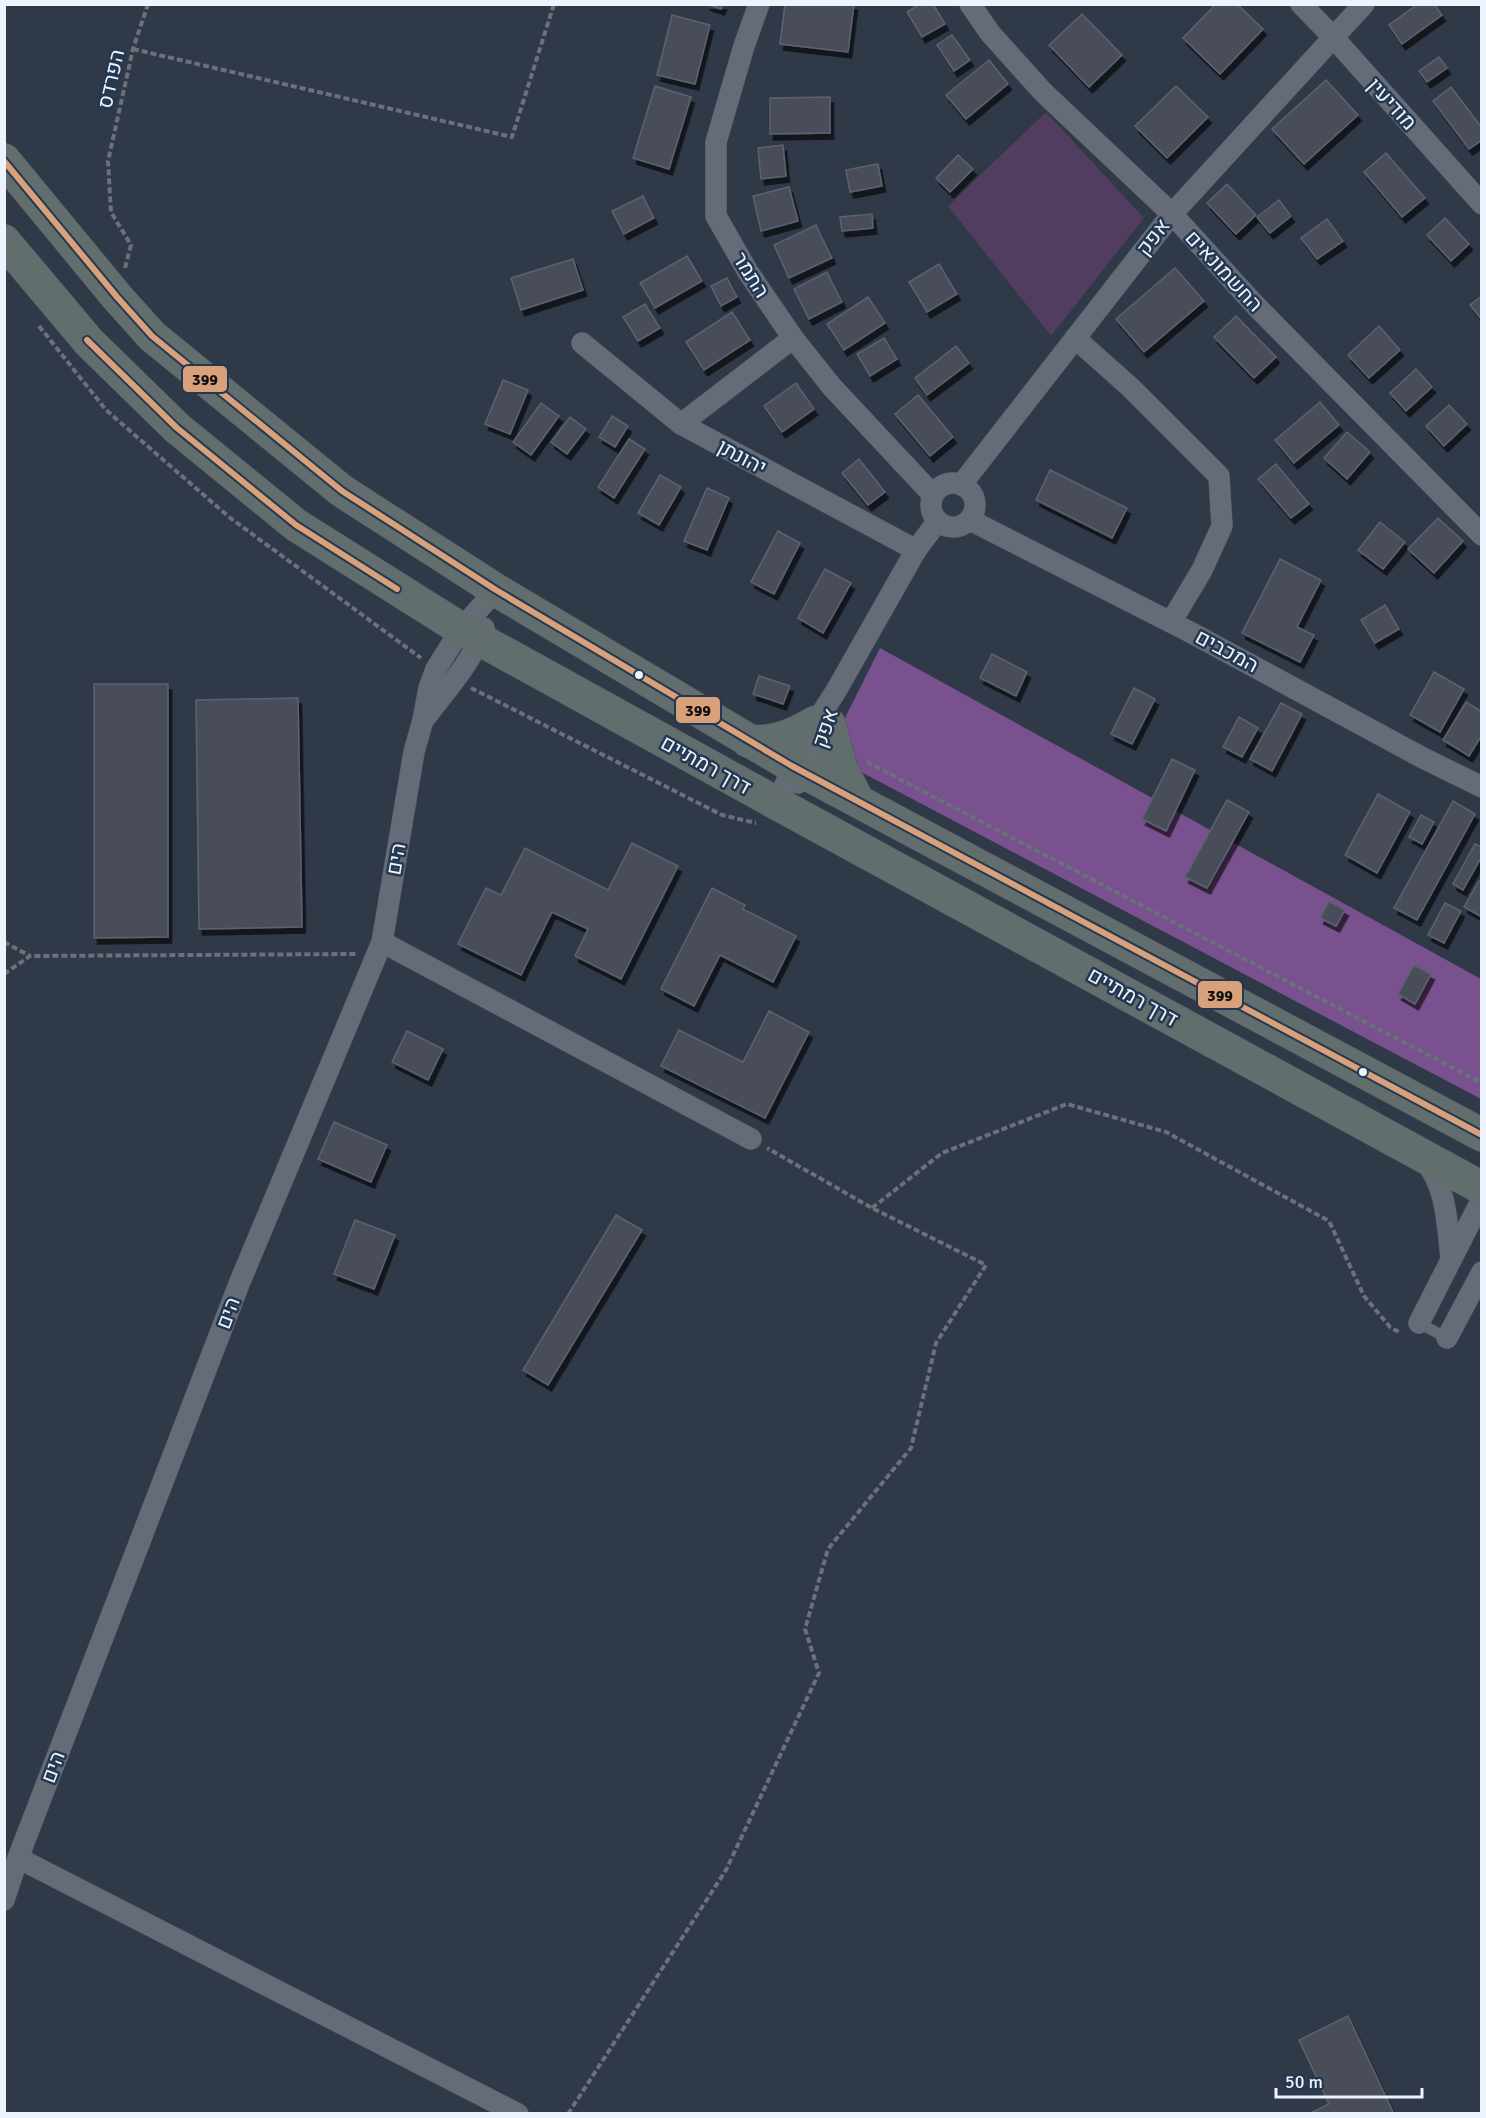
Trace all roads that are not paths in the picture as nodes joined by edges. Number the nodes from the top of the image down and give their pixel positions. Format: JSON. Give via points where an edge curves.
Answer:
{"nodes":[{"id":1,"x":759,"y":4,"type":"edge"},
{"id":2,"x":970,"y":4,"type":"edge"},
{"id":3,"x":1301,"y":4,"type":"edge"},
{"id":4,"x":1364,"y":4,"type":"edge"},
{"id":5,"x":1333,"y":37,"type":"junction"},
{"id":6,"x":4,"y":160,"type":"edge"},
{"id":7,"x":1482,"y":204,"type":"edge"},
{"id":8,"x":1172,"y":213,"type":"junction"},
{"id":9,"x":4,"y":241,"type":"edge"},
{"id":10,"x":793,"y":338,"type":"junction"},
{"id":11,"x":1075,"y":338,"type":"junction"},
{"id":12,"x":582,"y":343,"type":"dead end"},
{"id":13,"x":681,"y":424,"type":"junction"},
{"id":14,"x":961,"y":485,"type":"junction"},
{"id":15,"x":933,"y":495,"type":"junction"},
{"id":16,"x":970,"y":520,"type":"junction"},
{"id":17,"x":938,"y":522,"type":"junction"},
{"id":18,"x":1482,"y":535,"type":"edge"},
{"id":19,"x":916,"y":550,"type":"junction"},
{"id":20,"x":496,"y":590,"type":"junction"},
{"id":21,"x":1171,"y":622,"type":"junction"},
{"id":22,"x":471,"y":634,"type":"junction"},
{"id":23,"x":423,"y":720,"type":"junction"},
{"id":24,"x":822,"y":723,"type":"junction"},
{"id":25,"x":748,"y":741,"type":"junction"},
{"id":26,"x":799,"y":770,"type":"junction"},
{"id":27,"x":1482,"y":787,"type":"edge"},
{"id":28,"x":858,"y":801,"type":"junction"},
{"id":29,"x":769,"y":814,"type":"junction"},
{"id":30,"x":380,"y":948,"type":"junction"},
{"id":31,"x":1482,"y":1135,"type":"edge"},
{"id":32,"x":751,"y":1139,"type":"road end"},
{"id":33,"x":1418,"y":1152,"type":"junction"},
{"id":34,"x":1482,"y":1188,"type":"edge"},
{"id":35,"x":1482,"y":1199,"type":"edge"},
{"id":36,"x":1451,"y":1258,"type":"junction"},
{"id":37,"x":1482,"y":1272,"type":"edge"},
{"id":38,"x":1411,"y":1323,"type":"joint"},
{"id":39,"x":1447,"y":1338,"type":"joint"},
{"id":40,"x":18,"y":1858,"type":"junction"},
{"id":41,"x":4,"y":1900,"type":"edge"},
{"id":42,"x":518,"y":2114,"type":"edge"}],
"edges":[{"from":1,"to":10,"type":"street","name":"התמר","via":[[716,142],[716,216]]},
{"from":2,"to":8,"type":"street","name":"החשמונאים","via":[[990,33],[1043,92]]},
{"from":3,"to":5,"type":"street","name":"מודיעין"},
{"from":4,"to":5,"type":"street","name":"אפק"},
{"from":5,"to":7,"type":"street","name":"מודיעין"},
{"from":5,"to":8,"type":"street","name":"אפק"},
{"from":6,"to":20,"type":"main road","name":"דרך רמתיים","via":[[152,336],[342,491]]},
{"from":8,"to":11,"type":"street","name":"אפק"},
{"from":8,"to":18,"type":"street","name":"החשמונאים","via":[[1256,306]]},
{"from":9,"to":22,"type":"main road","name":"דרך רמתיים","via":[[89,342],[177,428],[296,525]]},
{"from":10,"to":13,"type":"street"},
{"from":10,"to":15,"type":"street","name":"התמר","via":[[832,387]]},
{"from":11,"to":14,"type":"street","name":"אפק"},
{"from":11,"to":21,"type":"street","via":[[1220,476],[1222,526]]},
{"from":12,"to":13,"type":"street","name":"יהונתן"},
{"from":13,"to":19,"type":"street","name":"יהונתן"},
{"from":14,"to":15,"type":"street","via":[[942,486]]},
{"from":14,"to":16,"type":"street","via":[[974,500]]},
{"from":15,"to":17,"type":"street","via":[[931,509]]},
{"from":16,"to":17,"type":"street","via":[[950,528]]},
{"from":16,"to":21,"type":"street","name":"המכבים"},
{"from":17,"to":19,"type":"street","name":"אפק"},
{"from":19,"to":24,"type":"street","name":"אפק"},
{"from":20,"to":22,"type":"street","name":"הים"},
{"from":20,"to":25,"type":"main road","name":"דרך רמתיים"},
{"from":21,"to":27,"type":"street","name":"המכבים"},
{"from":22,"to":23,"type":"street","name":"הים","via":[[454,679]]},
{"from":22,"to":23,"type":"street","name":"הים","via":[[436,669]]},
{"from":22,"to":29,"type":"main road","name":"דרך רמתיים"},
{"from":23,"to":30,"type":"street","name":"הים"},
{"from":24,"to":25,"type":"main road","via":[[780,740]]},
{"from":24,"to":26,"type":"street","name":"אפק","via":[[823,740]]},
{"from":24,"to":28,"type":"main road"},
{"from":25,"to":26,"type":"main road","name":"דרך רמתיים"},
{"from":26,"to":28,"type":"main road","name":"דרך רמתיים"},
{"from":26,"to":29,"type":"street","name":"אפק"},
{"from":28,"to":31,"type":"main road","name":"דרך רמתיים"},
{"from":29,"to":33,"type":"main road","name":"דרך רמתיים"},
{"from":30,"to":32,"type":"street"},
{"from":30,"to":40,"type":"street","name":"הים","via":[[251,1254]]},
{"from":33,"to":34,"type":"main road","name":"דרך רמתיים"},
{"from":33,"to":36,"type":"street","via":[[1438,1183]]},
{"from":35,"to":36,"type":"street"},
{"from":36,"to":38,"type":"street"},
{"from":37,"to":39,"type":"street"},
{"from":38,"to":39,"type":"lane"},
{"from":40,"to":41,"type":"street","name":"הים"},
{"from":40,"to":42,"type":"street"}]}
